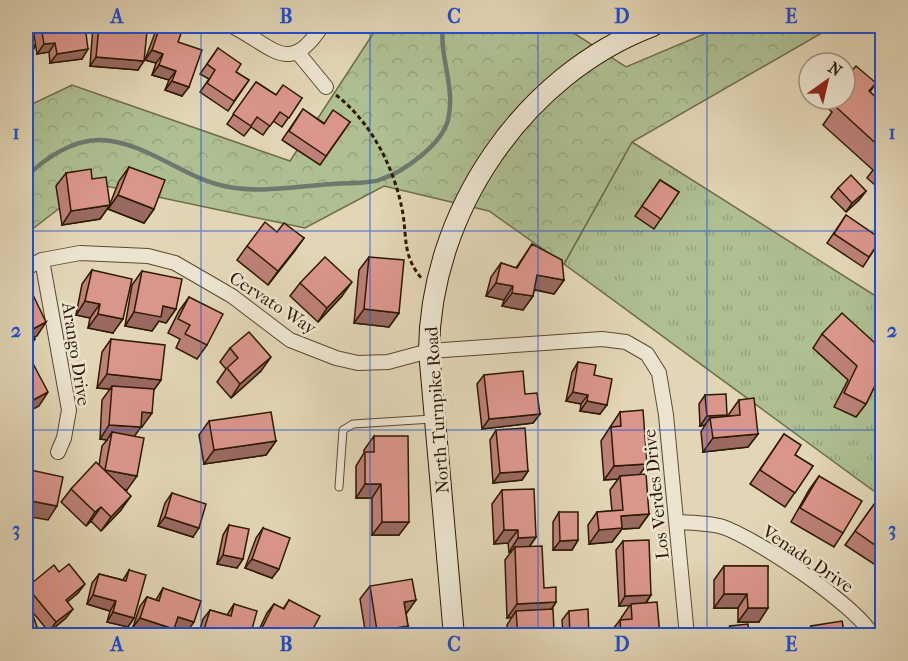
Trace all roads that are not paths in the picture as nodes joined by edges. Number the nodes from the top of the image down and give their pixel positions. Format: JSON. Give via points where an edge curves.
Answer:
{"nodes":[{"id":1,"x":232,"y":26,"type":"edge"},
{"id":2,"x":322,"y":26,"type":"edge"},
{"id":3,"x":653,"y":26,"type":"edge"},
{"id":4,"x":298,"y":53,"type":"junction"},
{"id":5,"x":326,"y":87,"type":"road end"},
{"id":6,"x":42,"y":260,"type":"junction"},
{"id":7,"x":26,"y":268,"type":"edge"},
{"id":8,"x":429,"y":351,"type":"junction"},
{"id":9,"x":647,"y":354,"type":"joint"},
{"id":10,"x":435,"y":419,"type":"junction"},
{"id":11,"x":57,"y":452,"type":"dead end"},
{"id":12,"x":339,"y":487,"type":"dead end"},
{"id":13,"x":677,"y":522,"type":"junction"},
{"id":14,"x":454,"y":636,"type":"edge"},
{"id":15,"x":687,"y":636,"type":"edge"},
{"id":16,"x":873,"y":636,"type":"edge"}],
"edges":[{"from":1,"to":4,"type":"street","via":[[276,52]]},
{"from":2,"to":4,"type":"street"},
{"from":3,"to":8,"type":"main road","name":"North Turnpike Road","via":[[605,48],[565,75],[510,132],[474,186],[456,222],[434,294]]},
{"from":4,"to":5,"type":"street"},
{"from":6,"to":7,"type":"street","name":"Cervato Way"},
{"from":6,"to":8,"type":"street","name":"Cervato Way","via":[[80,253],[148,256],[175,263],[232,296],[290,340],[336,358],[358,363],[388,362]]},
{"from":6,"to":11,"type":"street","name":"Arango Drive","via":[[69,410]]},
{"from":8,"to":9,"type":"street","name":"Cervato Way","via":[[602,339],[626,342]]},
{"from":8,"to":10,"type":"main road","name":"North Turnpike Road"},
{"from":9,"to":13,"type":"street","name":"Los Verdes Drive","via":[[660,373]]},
{"from":10,"to":12,"type":"lane","via":[[353,424],[343,430]]},
{"from":10,"to":14,"type":"main road","name":"North Turnpike Road"},
{"from":13,"to":15,"type":"street","name":"Los Verdes Drive"},
{"from":13,"to":16,"type":"street","name":"Venado Drive","via":[[723,527],[773,553],[848,609]]}]}
